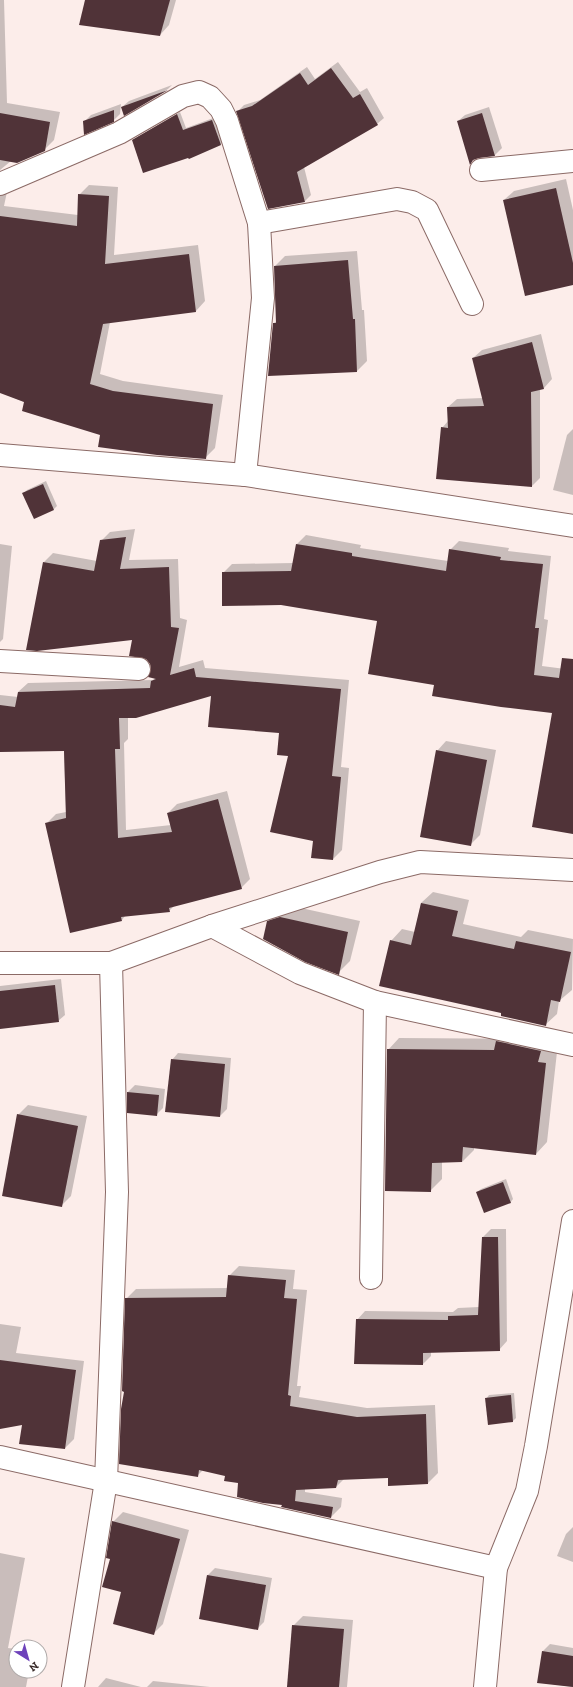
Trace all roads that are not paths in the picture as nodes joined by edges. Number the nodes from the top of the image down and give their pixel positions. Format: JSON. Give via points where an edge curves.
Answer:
{"nodes":[{"id":1,"x":573,"y":161,"type":"edge"},
{"id":2,"x":481,"y":170,"type":"dead end"},
{"id":3,"x":0,"y":184,"type":"edge"},
{"id":4,"x":259,"y":223,"type":"junction"},
{"id":5,"x":472,"y":304,"type":"dead end"},
{"id":6,"x":0,"y":455,"type":"edge"},
{"id":7,"x":245,"y":474,"type":"junction"},
{"id":8,"x":573,"y":526,"type":"edge"},
{"id":9,"x":0,"y":661,"type":"edge"},
{"id":10,"x":139,"y":669,"type":"dead end"},
{"id":11,"x":573,"y":870,"type":"edge"},
{"id":12,"x":212,"y":926,"type":"junction"},
{"id":13,"x":0,"y":963,"type":"edge"},
{"id":14,"x":111,"y":963,"type":"junction"},
{"id":15,"x":375,"y":1002,"type":"junction"},
{"id":16,"x":573,"y":1045,"type":"edge"},
{"id":17,"x":573,"y":1221,"type":"edge"},
{"id":18,"x":371,"y":1278,"type":"dead end"},
{"id":19,"x":0,"y":1457,"type":"edge"},
{"id":20,"x":106,"y":1481,"type":"junction"},
{"id":21,"x":496,"y":1568,"type":"junction"},
{"id":22,"x":73,"y":1687,"type":"edge"},
{"id":23,"x":484,"y":1687,"type":"edge"}],
"edges":[{"from":1,"to":2,"type":"street"},
{"from":3,"to":4,"type":"street","via":[[119,133],[183,96],[199,92],[210,97],[221,109],[227,121]]},
{"from":4,"to":5,"type":"street","via":[[397,199],[412,202],[427,210]]},
{"from":4,"to":7,"type":"street","via":[[263,298]]},
{"from":6,"to":7,"type":"street"},
{"from":7,"to":8,"type":"street"},
{"from":9,"to":10,"type":"street"},
{"from":11,"to":12,"type":"street","via":[[420,862],[380,872]]},
{"from":12,"to":14,"type":"street"},
{"from":12,"to":15,"type":"street","via":[[300,973]]},
{"from":13,"to":14,"type":"street"},
{"from":14,"to":20,"type":"street","via":[[117,1192]]},
{"from":15,"to":16,"type":"street"},
{"from":15,"to":18,"type":"street"},
{"from":17,"to":21,"type":"street","via":[[527,1491]]},
{"from":19,"to":20,"type":"street"},
{"from":20,"to":21,"type":"street"},
{"from":20,"to":22,"type":"street"},
{"from":21,"to":23,"type":"street"}]}
